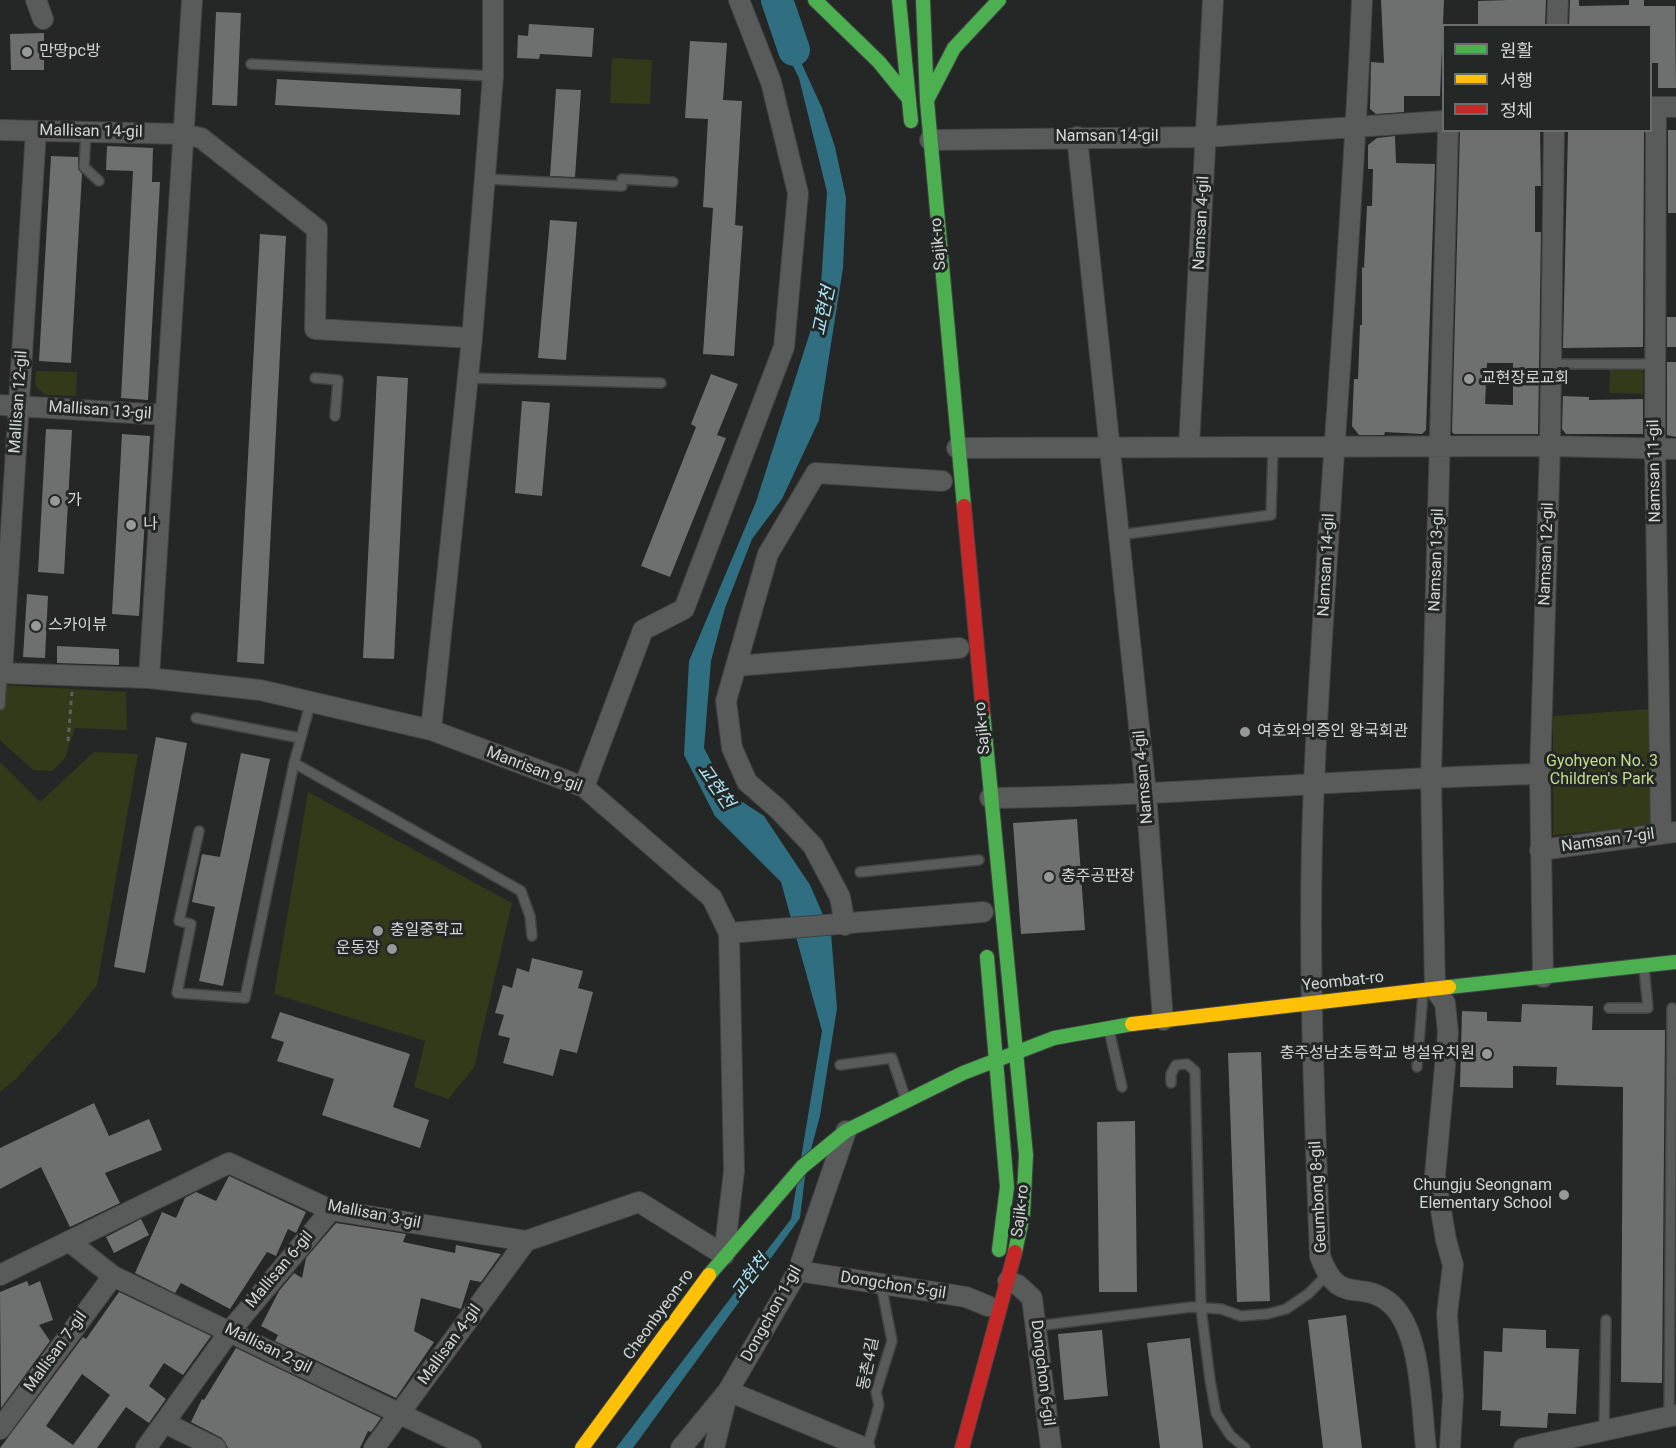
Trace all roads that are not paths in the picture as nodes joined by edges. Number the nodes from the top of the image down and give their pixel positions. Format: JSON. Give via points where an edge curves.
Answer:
{"nodes":[{"id":1,"x":192,"y":0,"type":"edge"},
{"id":2,"x":494,"y":0,"type":"edge"},
{"id":3,"x":739,"y":0,"type":"edge"},
{"id":4,"x":815,"y":0,"type":"edge"},
{"id":5,"x":900,"y":0,"type":"edge"},
{"id":6,"x":923,"y":0,"type":"edge"},
{"id":7,"x":999,"y":0,"type":"edge"},
{"id":8,"x":1213,"y":0,"type":"edge"},
{"id":9,"x":1362,"y":0,"type":"edge"},
{"id":10,"x":1558,"y":0,"type":"edge"},
{"id":11,"x":1557,"y":24,"type":"edge"},
{"id":12,"x":251,"y":64,"type":"dead end"},
{"id":13,"x":493,"y":76,"type":"junction"},
{"id":14,"x":909,"y":100,"type":"junction"},
{"id":15,"x":927,"y":101,"type":"junction"},
{"id":16,"x":1653,"y":107,"type":"edge"},
{"id":17,"x":1676,"y":107,"type":"edge"},
{"id":18,"x":1442,"y":121,"type":"edge"},
{"id":19,"x":1356,"y":129,"type":"junction"},
{"id":20,"x":0,"y":130,"type":"edge"},
{"id":21,"x":36,"y":131,"type":"junction"},
{"id":22,"x":1448,"y":132,"type":"edge"},
{"id":23,"x":1554,"y":132,"type":"edge"},
{"id":24,"x":86,"y":133,"type":"junction"},
{"id":25,"x":182,"y":134,"type":"junction"},
{"id":26,"x":921,"y":136,"type":"junction"},
{"id":27,"x":1077,"y":137,"type":"junction"},
{"id":28,"x":1206,"y":137,"type":"junction"},
{"id":29,"x":486,"y":179,"type":"junction"},
{"id":30,"x":99,"y":181,"type":"dead end"},
{"id":31,"x":673,"y":182,"type":"dead end"},
{"id":32,"x":472,"y":338,"type":"junction"},
{"id":33,"x":1551,"y":364,"type":"junction"},
{"id":34,"x":1654,"y":364,"type":"junction"},
{"id":35,"x":315,"y":378,"type":"dead end"},
{"id":36,"x":468,"y":378,"type":"junction"},
{"id":37,"x":662,"y":383,"type":"dead end"},
{"id":38,"x":9,"y":406,"type":"edge"},
{"id":39,"x":165,"y":415,"type":"junction"},
{"id":40,"x":335,"y":416,"type":"dead end"},
{"id":41,"x":1110,"y":446,"type":"junction"},
{"id":42,"x":1189,"y":446,"type":"junction"},
{"id":43,"x":1550,"y":446,"type":"junction"},
{"id":44,"x":1273,"y":447,"type":"junction"},
{"id":45,"x":1334,"y":447,"type":"junction"},
{"id":46,"x":948,"y":448,"type":"junction"},
{"id":47,"x":1440,"y":448,"type":"junction"},
{"id":48,"x":1655,"y":449,"type":"junction"},
{"id":49,"x":1676,"y":449,"type":"edge"},
{"id":50,"x":942,"y":481,"type":"dead end"},
{"id":51,"x":1119,"y":535,"type":"junction"},
{"id":52,"x":959,"y":648,"type":"dead end"},
{"id":53,"x":736,"y":666,"type":"junction"},
{"id":54,"x":1,"y":673,"type":"edge"},
{"id":55,"x":149,"y":678,"type":"junction"},
{"id":56,"x":310,"y":701,"type":"junction"},
{"id":57,"x":0,"y":705,"type":"edge"},
{"id":58,"x":196,"y":718,"type":"dead end"},
{"id":59,"x":431,"y":730,"type":"junction"},
{"id":60,"x":300,"y":738,"type":"junction"},
{"id":61,"x":294,"y":763,"type":"junction"},
{"id":62,"x":1540,"y":774,"type":"junction"},
{"id":63,"x":1431,"y":777,"type":"junction"},
{"id":64,"x":1314,"y":785,"type":"junction"},
{"id":65,"x":584,"y":787,"type":"junction"},
{"id":66,"x":1146,"y":793,"type":"junction"},
{"id":67,"x":990,"y":798,"type":"junction"},
{"id":68,"x":199,"y":831,"type":"dead end"},
{"id":69,"x":1668,"y":833,"type":"edge"},
{"id":70,"x":1540,"y":850,"type":"junction"},
{"id":71,"x":979,"y":861,"type":"dead end"},
{"id":72,"x":860,"y":872,"type":"dead end"},
{"id":73,"x":984,"y":912,"type":"dead end"},
{"id":74,"x":845,"y":925,"type":"junction"},
{"id":75,"x":729,"y":933,"type":"junction"},
{"id":76,"x":532,"y":936,"type":"dead end"},
{"id":77,"x":986,"y":943,"type":"dead end"},
{"id":78,"x":1676,"y":962,"type":"edge"},
{"id":79,"x":1643,"y":966,"type":"junction"},
{"id":80,"x":1543,"y":977,"type":"junction"},
{"id":81,"x":1429,"y":990,"type":"junction"},
{"id":82,"x":1310,"y":1002,"type":"junction"},
{"id":83,"x":1609,"y":1008,"type":"dead end"},
{"id":84,"x":1672,"y":1008,"type":"dead end"},
{"id":85,"x":1163,"y":1020,"type":"junction"},
{"id":86,"x":1108,"y":1027,"type":"junction"},
{"id":87,"x":1017,"y":1051,"type":"junction"},
{"id":88,"x":997,"y":1060,"type":"junction"},
{"id":89,"x":840,"y":1065,"type":"dead end"},
{"id":90,"x":1417,"y":1067,"type":"dead end"},
{"id":91,"x":1171,"y":1083,"type":"dead end"},
{"id":92,"x":1122,"y":1087,"type":"dead end"},
{"id":93,"x":907,"y":1102,"type":"junction"},
{"id":94,"x":846,"y":1131,"type":"junction"},
{"id":95,"x":331,"y":1210,"type":"junction"},
{"id":96,"x":526,"y":1241,"type":"junction"},
{"id":97,"x":70,"y":1242,"type":"junction"},
{"id":98,"x":724,"y":1255,"type":"junction"},
{"id":99,"x":798,"y":1271,"type":"junction"},
{"id":100,"x":0,"y":1275,"type":"edge"},
{"id":101,"x":1327,"y":1275,"type":"junction"},
{"id":102,"x":113,"y":1276,"type":"junction"},
{"id":103,"x":1008,"y":1281,"type":"junction"},
{"id":104,"x":881,"y":1284,"type":"junction"},
{"id":105,"x":988,"y":1306,"type":"junction"},
{"id":106,"x":1202,"y":1308,"type":"junction"},
{"id":107,"x":1606,"y":1320,"type":"dead end"},
{"id":108,"x":1036,"y":1326,"type":"junction"},
{"id":109,"x":230,"y":1330,"type":"junction"},
{"id":110,"x":728,"y":1391,"type":"junction"},
{"id":111,"x":959,"y":1404,"type":"dead end"},
{"id":112,"x":401,"y":1413,"type":"junction"},
{"id":113,"x":1672,"y":1416,"type":"edge"},
{"id":114,"x":165,"y":1423,"type":"junction"},
{"id":115,"x":0,"y":1429,"type":"edge"},
{"id":116,"x":1604,"y":1430,"type":"junction"},
{"id":117,"x":146,"y":1448,"type":"edge"},
{"id":118,"x":216,"y":1448,"type":"edge"},
{"id":119,"x":374,"y":1448,"type":"edge"},
{"id":120,"x":471,"y":1448,"type":"edge"},
{"id":121,"x":582,"y":1448,"type":"edge"},
{"id":122,"x":681,"y":1448,"type":"edge"},
{"id":123,"x":714,"y":1448,"type":"edge"},
{"id":124,"x":866,"y":1448,"type":"edge"},
{"id":125,"x":962,"y":1448,"type":"edge"},
{"id":126,"x":1052,"y":1448,"type":"edge"},
{"id":127,"x":1245,"y":1448,"type":"edge"},
{"id":128,"x":1426,"y":1448,"type":"edge"},
{"id":129,"x":1450,"y":1448,"type":"edge"},
{"id":130,"x":1524,"y":1448,"type":"edge"}],
"edges":[{"from":1,"to":25,"type":"street"},
{"from":2,"to":13,"type":"street"},
{"from":3,"to":65,"type":"street","via":[[771,82],[798,193],[784,347],[684,609],[643,630]]},
{"from":4,"to":14,"type":"street","via":[[879,62]]},
{"from":5,"to":14,"type":"street","name":"Sajik-ro"},
{"from":6,"to":15,"type":"street","name":"Sajik-ro"},
{"from":7,"to":15,"type":"street","via":[[954,48]]},
{"from":8,"to":28,"type":"street","name":"Namsan 4-gil"},
{"from":9,"to":19,"type":"street","name":"Namsan 14-gil"},
{"from":10,"to":11,"type":"street"},
{"from":12,"to":13,"type":"lane"},
{"from":13,"to":29,"type":"street"},
{"from":14,"to":26,"type":"street","name":"Sajik-ro"},
{"from":15,"to":26,"type":"street","name":"Sajik-ro"},
{"from":16,"to":17,"type":"street"},
{"from":16,"to":34,"type":"street","name":"Namsan 11-gil"},
{"from":18,"to":19,"type":"street"},
{"from":19,"to":28,"type":"street","name":"Namsan 14-gil"},
{"from":19,"to":45,"type":"street","name":"Namsan 14-gil"},
{"from":20,"to":21,"type":"street","name":"Mallisan 14-gil"},
{"from":21,"to":24,"type":"street","name":"Mallisan 14-gil"},
{"from":21,"to":38,"type":"street","name":"Mallisan 12-gil"},
{"from":22,"to":47,"type":"street","name":"Namsan 13-gil"},
{"from":23,"to":33,"type":"street","name":"Namsan 12-gil"},
{"from":24,"to":25,"type":"street","name":"Mallisan 14-gil"},
{"from":24,"to":30,"type":"lane","via":[[84,167]]},
{"from":25,"to":32,"type":"street","via":[[201,138],[317,229],[315,329]]},
{"from":25,"to":39,"type":"street"},
{"from":26,"to":27,"type":"street","name":"Namsan 14-gil"},
{"from":26,"to":46,"type":"street","name":"Sajik-ro"},
{"from":27,"to":28,"type":"street","name":"Namsan 14-gil"},
{"from":27,"to":41,"type":"street","name":"Namsan 4-gil"},
{"from":28,"to":42,"type":"street","name":"Namsan 4-gil"},
{"from":29,"to":31,"type":"lane"},
{"from":29,"to":32,"type":"street"},
{"from":32,"to":36,"type":"street"},
{"from":33,"to":34,"type":"lane"},
{"from":33,"to":43,"type":"street","name":"Namsan 12-gil"},
{"from":34,"to":48,"type":"street","name":"Namsan 11-gil"},
{"from":35,"to":40,"type":"lane","via":[[338,380]]},
{"from":36,"to":37,"type":"lane"},
{"from":36,"to":59,"type":"street"},
{"from":38,"to":39,"type":"street","name":"Mallisan 13-gil"},
{"from":38,"to":54,"type":"street","name":"Mallisan 12-gil"},
{"from":39,"to":55,"type":"street"},
{"from":41,"to":42,"type":"street"},
{"from":41,"to":46,"type":"street"},
{"from":41,"to":51,"type":"street","name":"Namsan 4-gil"},
{"from":42,"to":44,"type":"street"},
{"from":43,"to":47,"type":"street"},
{"from":43,"to":48,"type":"street"},
{"from":43,"to":62,"type":"street","name":"Namsan 12-gil"},
{"from":44,"to":45,"type":"street"},
{"from":44,"to":51,"type":"lane","via":[[1271,515]]},
{"from":45,"to":47,"type":"street"},
{"from":45,"to":64,"type":"street","name":"Namsan 14-gil"},
{"from":46,"to":67,"type":"street","name":"Sajik-ro"},
{"from":47,"to":63,"type":"street","name":"Namsan 13-gil"},
{"from":48,"to":49,"type":"street"},
{"from":48,"to":69,"type":"street","name":"Namsan 11-gil"},
{"from":50,"to":53,"type":"street","via":[[816,473],[768,554]]},
{"from":51,"to":66,"type":"street","name":"Namsan 4-gil"},
{"from":52,"to":53,"type":"street"},
{"from":53,"to":74,"type":"street","via":[[726,701],[732,748],[747,782],[813,846],[840,897]]},
{"from":54,"to":55,"type":"street","name":"Manrisan 9-gil"},
{"from":54,"to":57,"type":"lane"},
{"from":55,"to":56,"type":"street","name":"Manrisan 9-gil","via":[[260,690]]},
{"from":56,"to":59,"type":"street","name":"Manrisan 9-gil"},
{"from":56,"to":60,"type":"lane"},
{"from":58,"to":60,"type":"lane"},
{"from":59,"to":65,"type":"street","name":"Manrisan 9-gil"},
{"from":60,"to":61,"type":"lane"},
{"from":61,"to":68,"type":"lane","via":[[245,998],[177,993],[191,924],[179,921]]},
{"from":61,"to":76,"type":"lane","via":[[521,891]]},
{"from":62,"to":63,"type":"street"},
{"from":62,"to":70,"type":"street","name":"Namsan 12-gil"},
{"from":63,"to":64,"type":"street"},
{"from":63,"to":81,"type":"street","name":"Namsan 13-gil"},
{"from":64,"to":66,"type":"street"},
{"from":64,"to":82,"type":"street","name":"Namsan 14-gil"},
{"from":65,"to":75,"type":"street","name":"Manrisan 9-gil","via":[[712,898]]},
{"from":66,"to":67,"type":"street"},
{"from":66,"to":85,"type":"street","name":"Namsan 4-gil"},
{"from":67,"to":87,"type":"street","name":"Sajik-ro"},
{"from":69,"to":70,"type":"street","name":"Namsan 7-gil"},
{"from":70,"to":80,"type":"street","name":"Namsan 12-gil"},
{"from":71,"to":72,"type":"lane"},
{"from":73,"to":74,"type":"street"},
{"from":74,"to":75,"type":"street"},
{"from":75,"to":98,"type":"street","name":"Manrisan 9-gil","via":[[734,1172]]},
{"from":77,"to":88,"type":"street","name":"Sajik-ro"},
{"from":78,"to":79,"type":"street","name":"Yeombat-ro"},
{"from":79,"to":80,"type":"street","name":"Yeombat-ro"},
{"from":79,"to":83,"type":"lane","via":[[1648,1008]]},
{"from":80,"to":81,"type":"street","name":"Yeombat-ro"},
{"from":81,"to":82,"type":"street","name":"Yeombat-ro"},
{"from":81,"to":90,"type":"lane"},
{"from":81,"to":129,"type":"street","via":[[1445,1003],[1448,1033],[1435,1175],[1453,1265],[1447,1314],[1453,1396]]},
{"from":82,"to":85,"type":"street","name":"Yeombat-ro"},
{"from":82,"to":101,"type":"street","name":"Geumbong 8-gil","via":[[1320,1257]]},
{"from":84,"to":113,"type":"lane"},
{"from":85,"to":86,"type":"street","name":"Yeombat-ro"},
{"from":86,"to":87,"type":"street","name":"Yeombat-ro","via":[[1053,1038]]},
{"from":86,"to":92,"type":"lane"},
{"from":87,"to":88,"type":"street","name":"Yeombat-ro"},
{"from":87,"to":103,"type":"street","name":"Sajik-ro","via":[[1025,1167],[1023,1215]]},
{"from":88,"to":93,"type":"street"},
{"from":88,"to":105,"type":"street","name":"Sajik-ro","via":[[1006,1187]]},
{"from":89,"to":93,"type":"lane","via":[[891,1058]]},
{"from":91,"to":106,"type":"lane","via":[[1176,1065],[1187,1064],[1195,1071]]},
{"from":93,"to":94,"type":"street"},
{"from":94,"to":98,"type":"street","name":"Cheonbyeon-ro","via":[[802,1167]]},
{"from":94,"to":99,"type":"street","name":"Dongchon 1-gil"},
{"from":95,"to":96,"type":"street","name":"Mallisan 3-gil"},
{"from":95,"to":97,"type":"street","name":"Mallisan 3-gil","via":[[229,1163]]},
{"from":95,"to":109,"type":"street","name":"Mallisan 6-gil"},
{"from":96,"to":98,"type":"street","name":"Mallisan 3-gil","via":[[639,1202]]},
{"from":96,"to":112,"type":"street","name":"Mallisan 4-gil"},
{"from":97,"to":100,"type":"street","name":"Mallisan 3-gil"},
{"from":97,"to":102,"type":"street","name":"Mallisan 2-gil"},
{"from":98,"to":121,"type":"street","name":"Cheonbyeon-ro"},
{"from":99,"to":104,"type":"street","name":"Dongchon 5-gil"},
{"from":99,"to":110,"type":"street","name":"Dongchon 1-gil"},
{"from":101,"to":106,"type":"lane","via":[[1286,1309],[1241,1316]]},
{"from":101,"to":128,"type":"street","name":"Geumbong 8-gil","via":[[1338,1287],[1374,1293],[1401,1316],[1409,1330],[1416,1362]]},
{"from":102,"to":109,"type":"street","name":"Mallisan 2-gil"},
{"from":102,"to":115,"type":"street","name":"Mallisan 7-gil"},
{"from":103,"to":108,"type":"street","name":"Dongchon 6-gil","via":[[1032,1298]]},
{"from":103,"to":125,"type":"street","name":"Sajik-ro"},
{"from":104,"to":105,"type":"street","name":"Dongchon 5-gil","via":[[966,1298]]},
{"from":104,"to":124,"type":"lane","name":"동촌4길","via":[[892,1341],[876,1392],[879,1405]]},
{"from":105,"to":111,"type":"street","name":"Sajik-ro"},
{"from":106,"to":108,"type":"lane"},
{"from":106,"to":127,"type":"lane","via":[[1216,1413]]},
{"from":107,"to":116,"type":"lane"},
{"from":108,"to":126,"type":"street","name":"Dongchon 6-gil"},
{"from":109,"to":112,"type":"street","name":"Mallisan 2-gil"},
{"from":109,"to":114,"type":"street","name":"Mallisan 6-gil"},
{"from":110,"to":122,"type":"street","name":"Dongchon 1-gil"},
{"from":110,"to":123,"type":"street"},
{"from":110,"to":124,"type":"street"},
{"from":112,"to":119,"type":"street","name":"Mallisan 4-gil"},
{"from":112,"to":120,"type":"street","name":"Mallisan 2-gil"},
{"from":113,"to":116,"type":"street"},
{"from":114,"to":117,"type":"street","name":"Mallisan 6-gil"},
{"from":114,"to":118,"type":"street"},
{"from":116,"to":130,"type":"street"}]}
